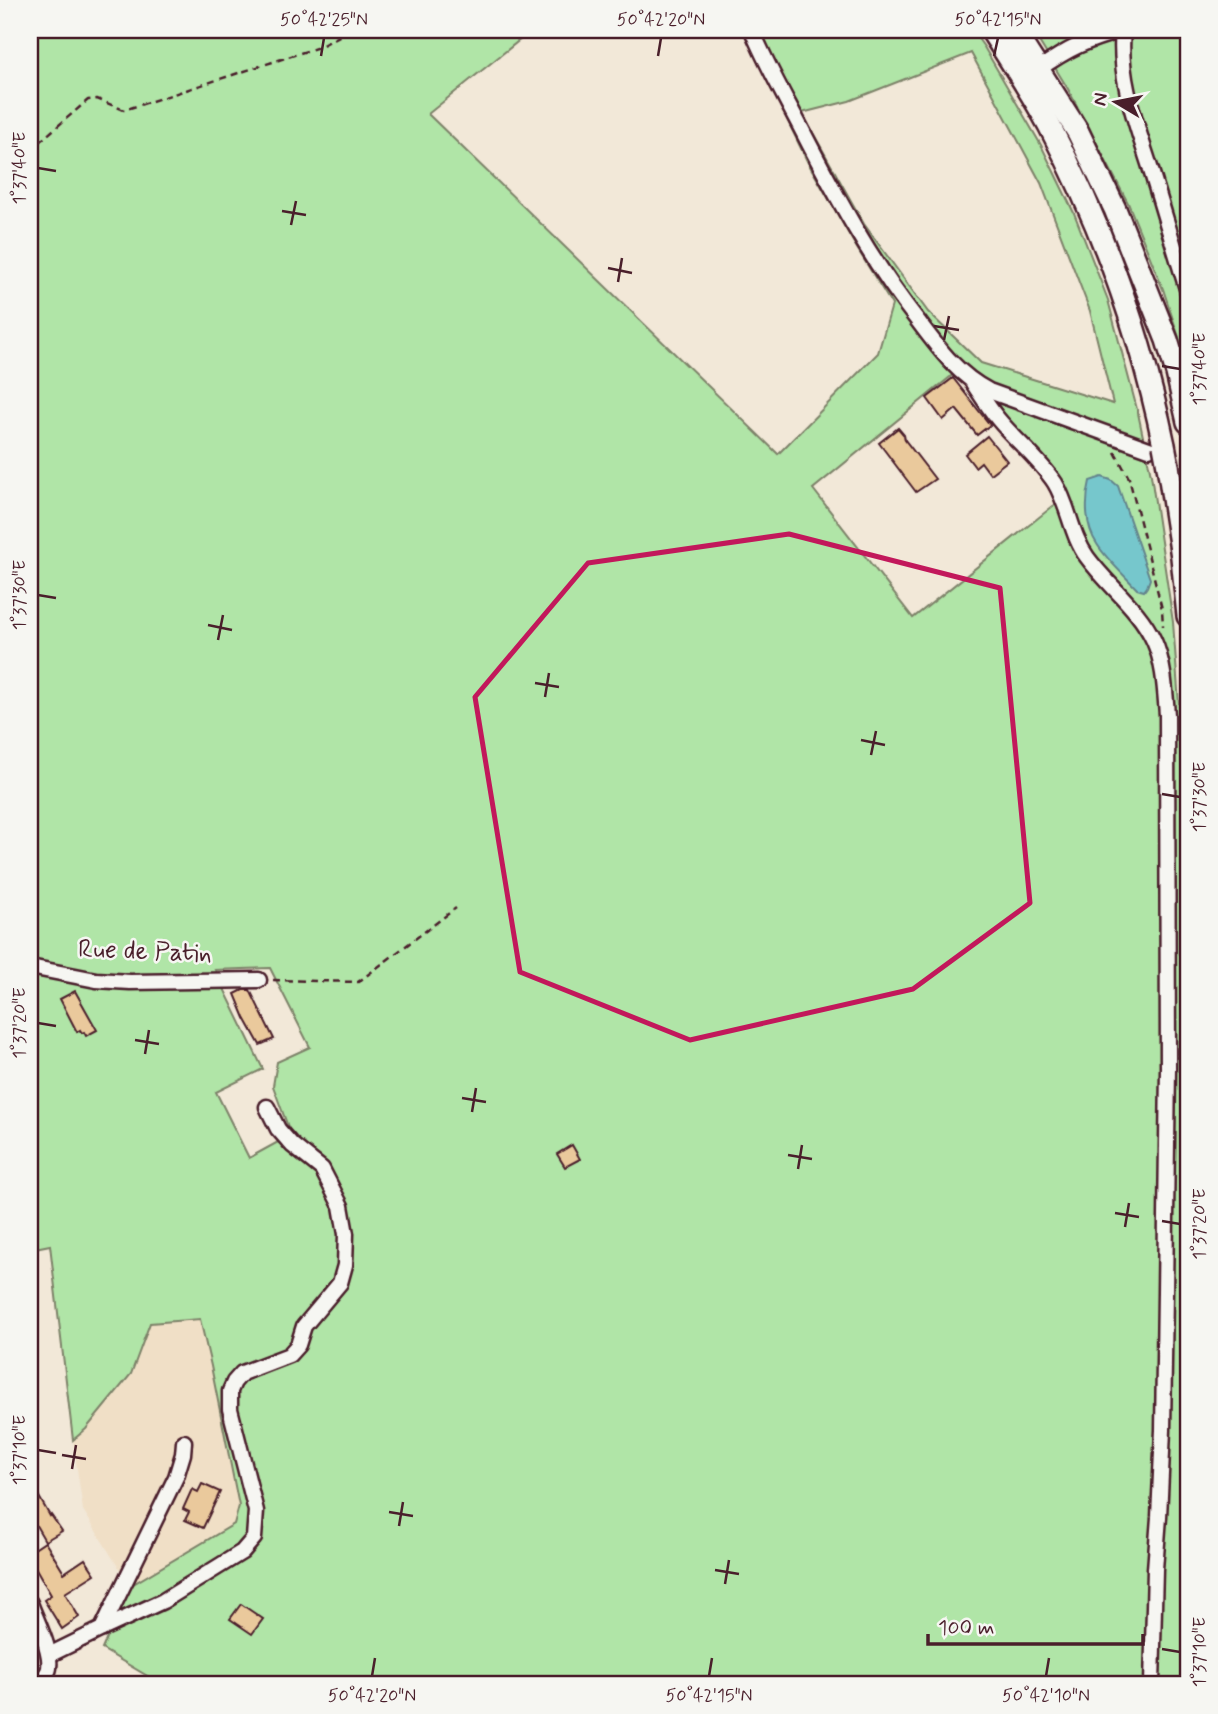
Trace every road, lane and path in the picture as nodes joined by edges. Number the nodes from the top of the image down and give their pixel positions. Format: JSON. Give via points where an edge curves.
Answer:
{"nodes":[{"id":1,"x":350,"y":30,"type":"edge"},
{"id":2,"x":752,"y":30,"type":"edge"},
{"id":3,"x":991,"y":30,"type":"edge"},
{"id":4,"x":1013,"y":30,"type":"edge"},
{"id":5,"x":1123,"y":30,"type":"edge"},
{"id":6,"x":1039,"y":69,"type":"junction"},
{"id":7,"x":30,"y":150,"type":"edge"},
{"id":8,"x":1188,"y":292,"type":"edge"},
{"id":9,"x":973,"y":383,"type":"junction"},
{"id":10,"x":1188,"y":422,"type":"edge"},
{"id":11,"x":1106,"y":434,"type":"junction"},
{"id":12,"x":1156,"y":447,"type":"junction"},
{"id":13,"x":1188,"y":616,"type":"edge"},
{"id":14,"x":1159,"y":654,"type":"junction"},
{"id":15,"x":456,"y":908,"type":"dead end"},
{"id":16,"x":30,"y":967,"type":"edge"},
{"id":17,"x":259,"y":979,"type":"joint"},
{"id":18,"x":267,"y":1107,"type":"dead end"},
{"id":19,"x":184,"y":1442,"type":"dead end"},
{"id":20,"x":30,"y":1603,"type":"edge"},
{"id":21,"x":102,"y":1629,"type":"junction"},
{"id":22,"x":49,"y":1654,"type":"junction"},
{"id":23,"x":35,"y":1684,"type":"edge"},
{"id":24,"x":1152,"y":1684,"type":"edge"}],
"edges":[{"from":1,"to":7,"type":"path","via":[[319,47],[124,110],[88,100]]},
{"from":2,"to":9,"type":"street","via":[[869,252],[944,356]]},
{"from":3,"to":12,"type":"highway","via":[[1049,125],[1115,271],[1145,365]]},
{"from":4,"to":6,"type":"highway"},
{"from":5,"to":6,"type":"street","via":[[1093,38]]},
{"from":5,"to":8,"type":"street","via":[[1125,83]]},
{"from":6,"to":10,"type":"highway","via":[[1104,184],[1143,276],[1167,340]]},
{"from":9,"to":11,"type":"street"},
{"from":9,"to":14,"type":"street","via":[[997,418],[1050,476],[1087,557],[1147,628]]},
{"from":11,"to":12,"type":"street"},
{"from":11,"to":14,"type":"path","via":[[1129,478],[1162,608]]},
{"from":12,"to":13,"type":"highway","bridge":true,"via":[[1168,466]]},
{"from":14,"to":24,"type":"street","via":[[1167,715],[1168,1054],[1163,1430]]},
{"from":15,"to":17,"type":"path","via":[[358,982]]},
{"from":16,"to":17,"type":"street","name":"Rue de Patin","via":[[130,982]]},
{"from":18,"to":21,"type":"street","via":[[292,1145],[322,1169],[341,1206],[346,1234],[340,1283],[304,1326],[289,1355],[242,1373],[230,1391],[230,1409],[256,1511],[254,1538],[242,1552],[163,1601]]},
{"from":19,"to":21,"type":"street","via":[[176,1477]]},
{"from":20,"to":22,"type":"street"},
{"from":21,"to":22,"type":"street"},
{"from":22,"to":23,"type":"street","via":[[49,1670]]}]}
